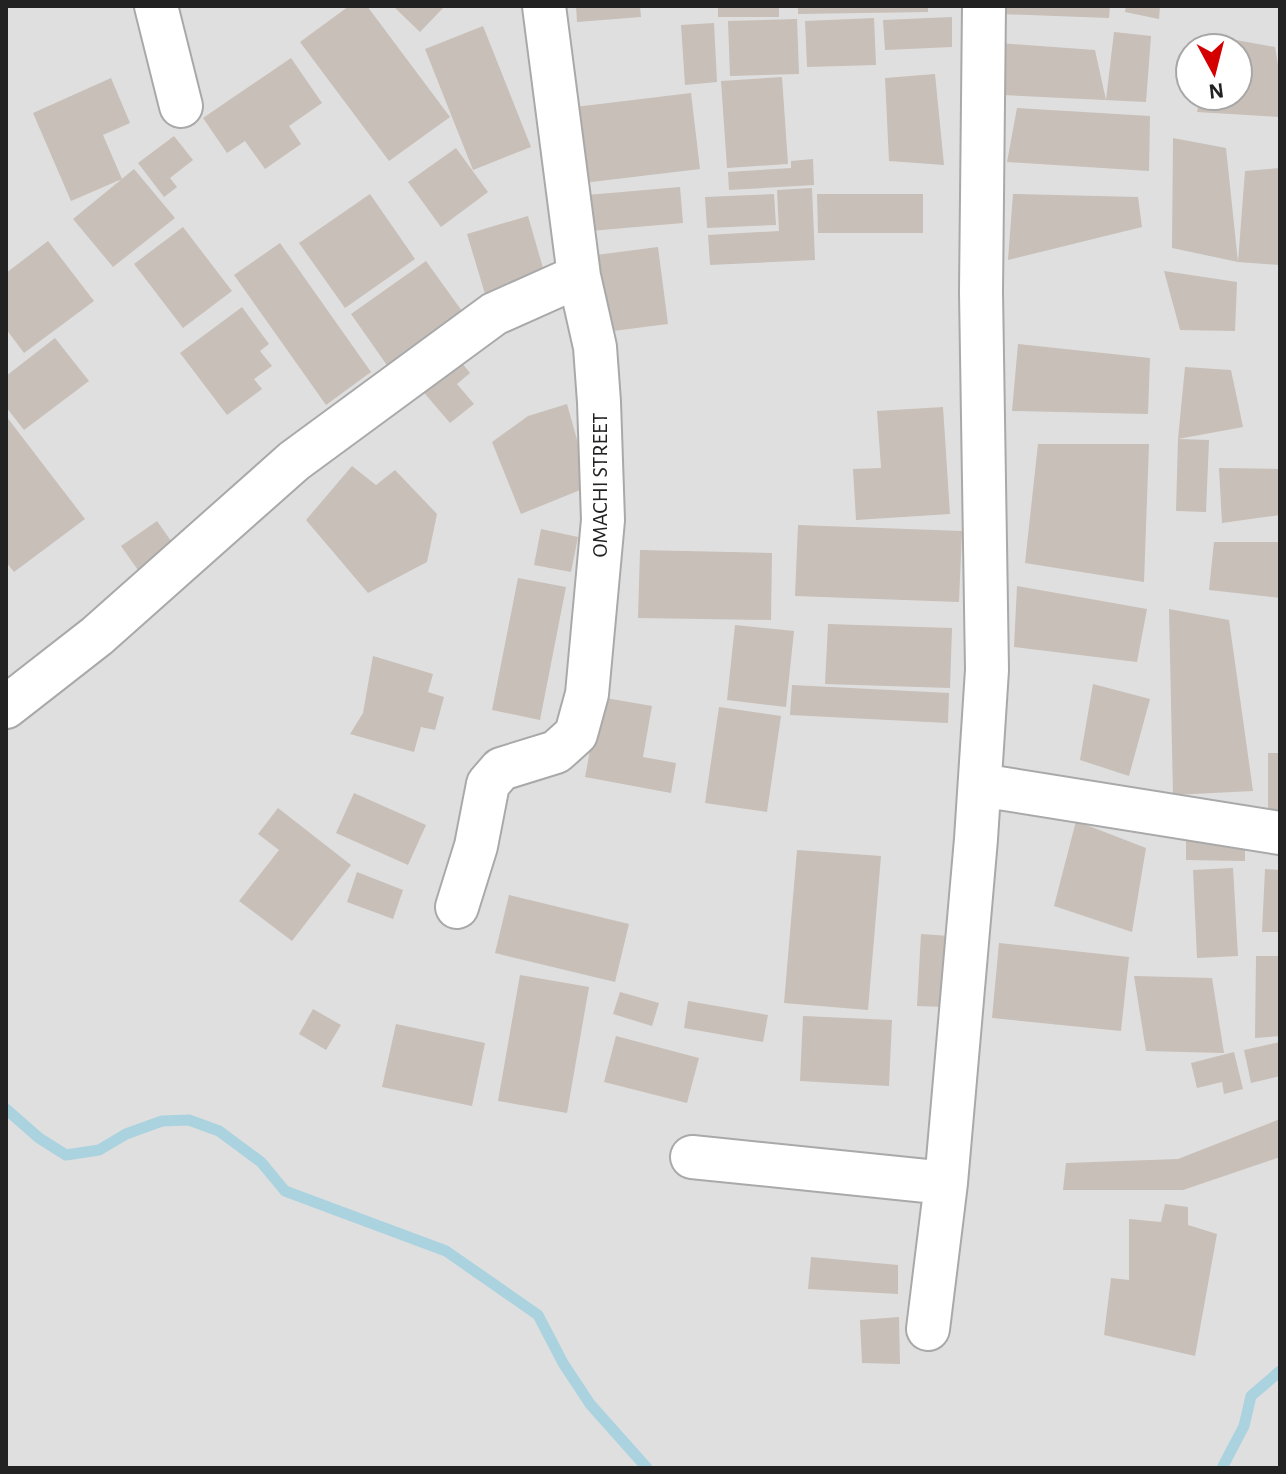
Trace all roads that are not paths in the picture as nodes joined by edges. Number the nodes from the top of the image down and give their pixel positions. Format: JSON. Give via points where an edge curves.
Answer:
{"nodes":[{"id":1,"x":156,"y":6,"type":"edge"},
{"id":2,"x":544,"y":6,"type":"edge"},
{"id":3,"x":984,"y":6,"type":"edge"},
{"id":4,"x":181,"y":106,"type":"dead end"},
{"id":5,"x":579,"y":276,"type":"junction"},
{"id":6,"x":6,"y":707,"type":"edge"},
{"id":7,"x":980,"y":785,"type":"junction"},
{"id":8,"x":1280,"y":833,"type":"edge"},
{"id":9,"x":457,"y":907,"type":"dead end"},
{"id":10,"x":692,"y":1157,"type":"dead end"},
{"id":11,"x":946,"y":1183,"type":"junction"},
{"id":12,"x":928,"y":1329,"type":"dead end"}],
"edges":[{"from":1,"to":4,"type":"street"},
{"from":2,"to":5,"type":"street","name":"OMACHI STREET"},
{"from":3,"to":7,"type":"street","via":[[981,292],[987,670]]},
{"from":5,"to":6,"type":"street","via":[[494,314],[294,461],[97,636]]},
{"from":5,"to":9,"type":"street","name":"OMACHI STREET","via":[[595,347],[603,520],[587,694],[576,734],[556,752],[501,769],[488,784]]},
{"from":7,"to":8,"type":"street"},
{"from":7,"to":11,"type":"street"},
{"from":10,"to":11,"type":"street"},
{"from":11,"to":12,"type":"street"}]}
